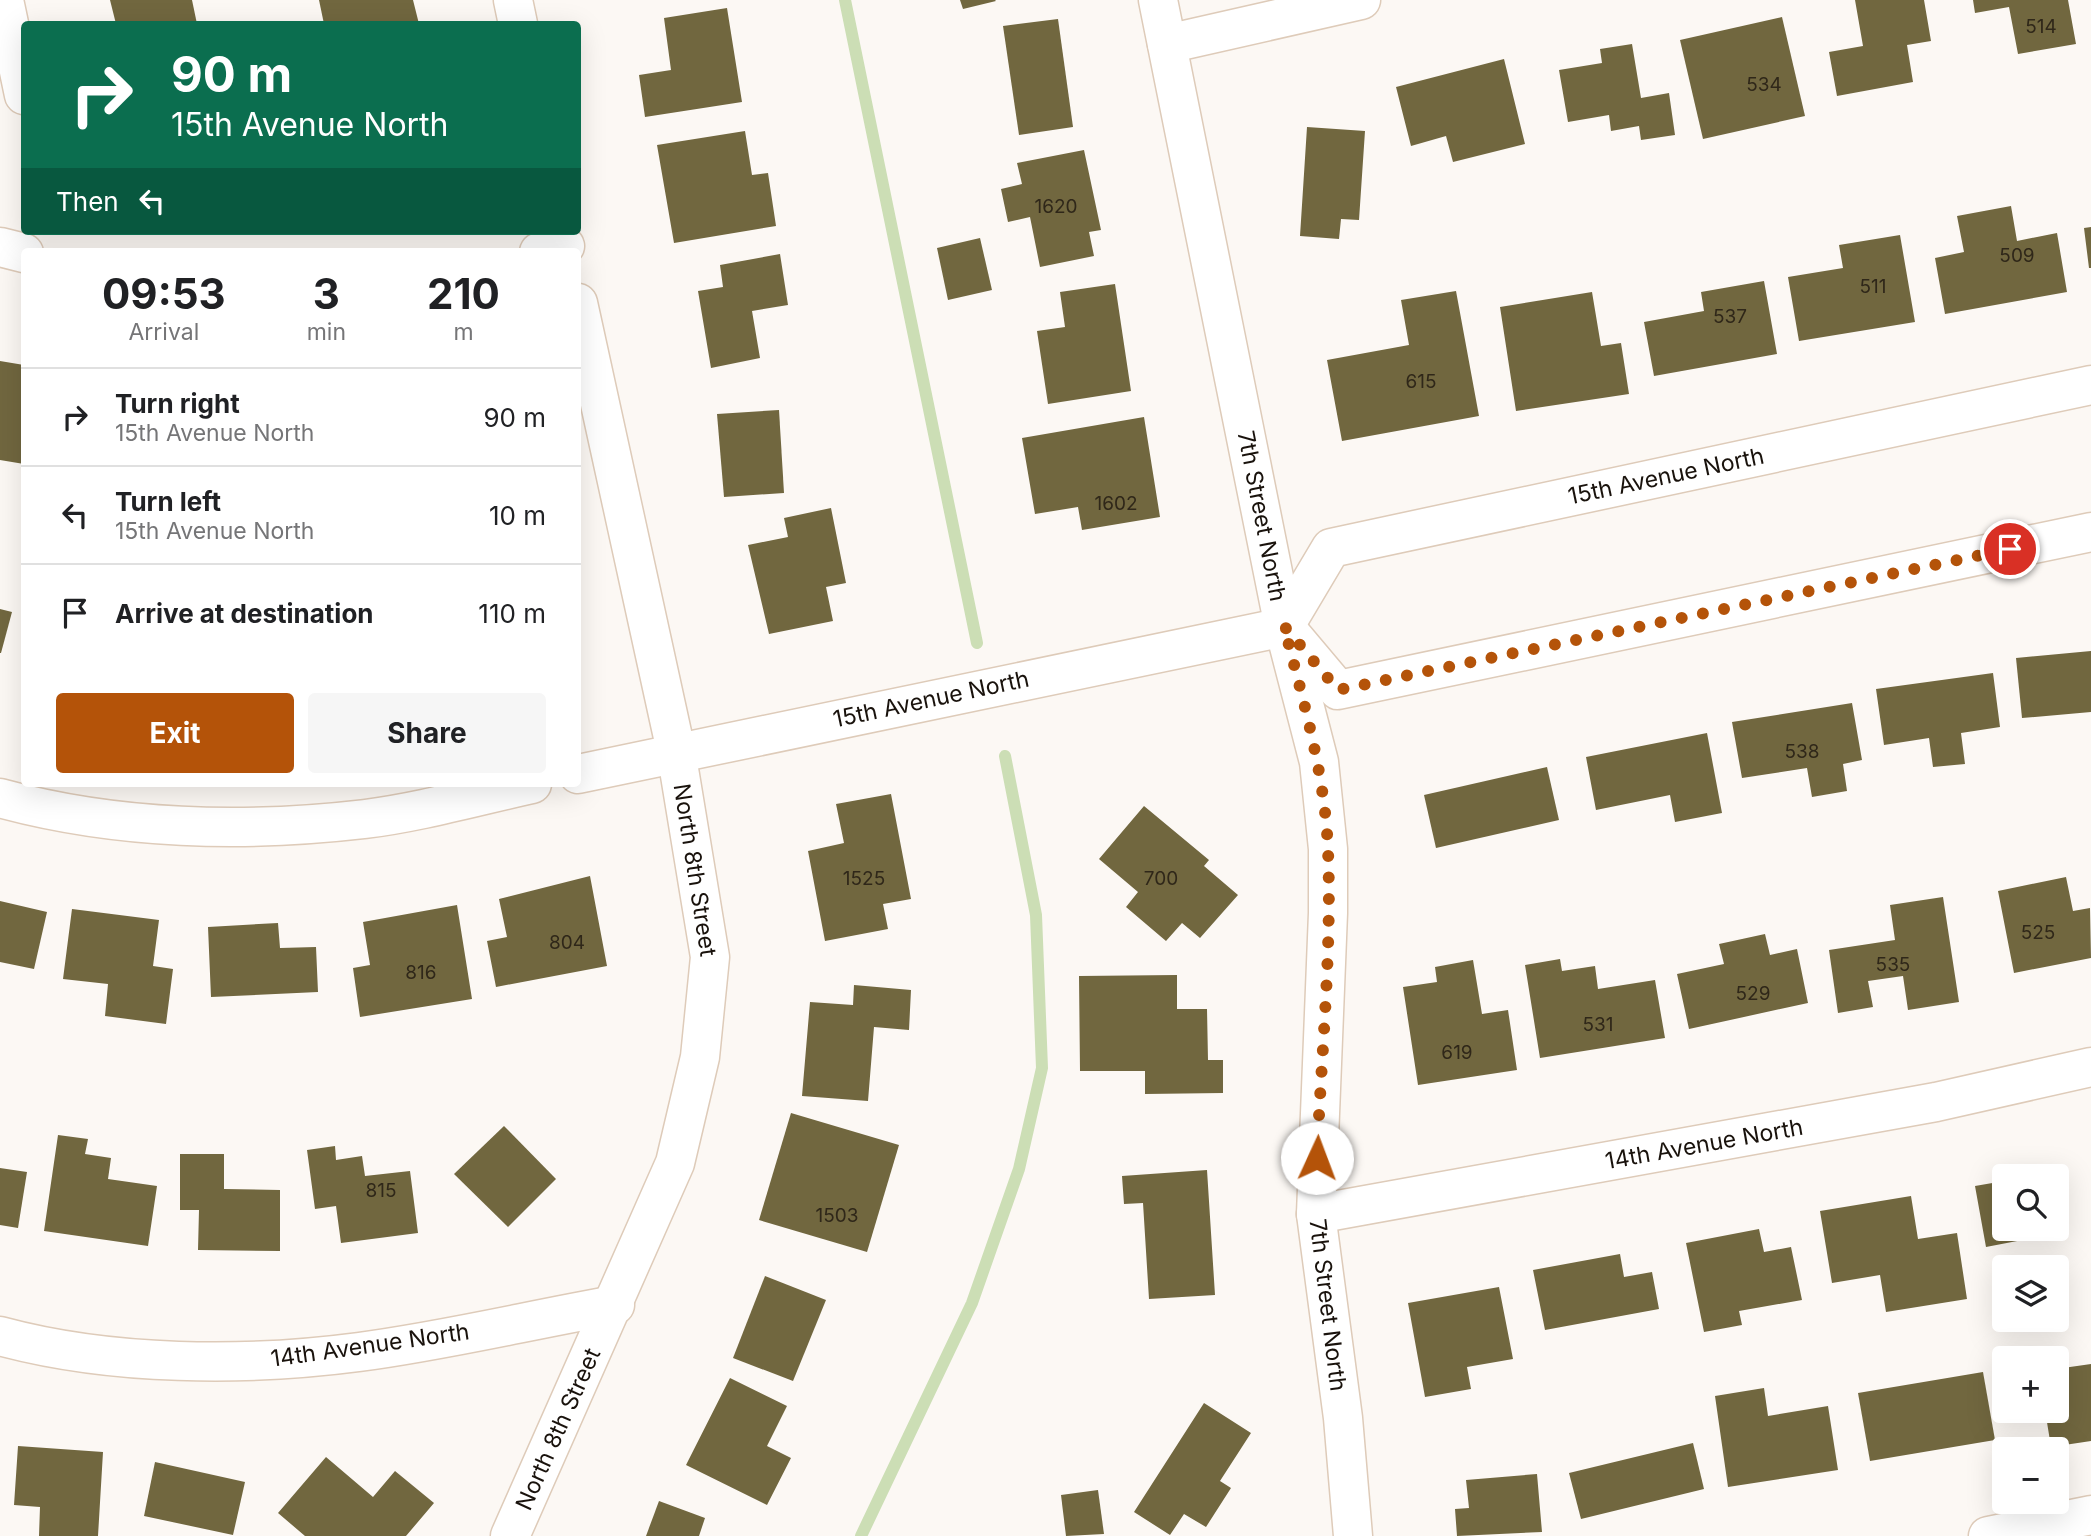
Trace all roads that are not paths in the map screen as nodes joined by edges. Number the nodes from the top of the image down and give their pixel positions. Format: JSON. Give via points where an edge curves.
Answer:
{"nodes":[{"id":1,"x":4,"y":0,"type":"edge"},
{"id":2,"x":513,"y":0,"type":"edge"},
{"id":3,"x":1158,"y":0,"type":"edge"},
{"id":4,"x":1361,"y":0,"type":"edge"},
{"id":5,"x":517,"y":21,"type":"edge"},
{"id":6,"x":1167,"y":44,"type":"junction"},
{"id":7,"x":21,"y":80,"type":"edge"},
{"id":8,"x":0,"y":247,"type":"edge"},
{"id":9,"x":21,"y":252,"type":"edge"},
{"id":10,"x":581,"y":317,"type":"edge"},
{"id":11,"x":2091,"y":385,"type":"edge"},
{"id":12,"x":2091,"y":532,"type":"edge"},
{"id":13,"x":1284,"y":626,"type":"junction"},
{"id":14,"x":676,"y":751,"type":"junction"},
{"id":15,"x":581,"y":773,"type":"edge"},
{"id":16,"x":518,"y":787,"type":"edge"},
{"id":17,"x":0,"y":798,"type":"edge"},
{"id":18,"x":2091,"y":1067,"type":"edge"},
{"id":19,"x":1315,"y":1214,"type":"junction"},
{"id":20,"x":615,"y":1305,"type":"junction"},
{"id":21,"x":0,"y":1336,"type":"edge"},
{"id":22,"x":2091,"y":1515,"type":"edge"},
{"id":23,"x":510,"y":1536,"type":"edge"},
{"id":24,"x":1353,"y":1536,"type":"edge"},
{"id":25,"x":1988,"y":1536,"type":"edge"}],
"edges":[{"from":1,"to":7,"type":"street"},
{"from":2,"to":5,"type":"street"},
{"from":3,"to":6,"type":"street","name":"7th Street North"},
{"from":4,"to":6,"type":"street"},
{"from":6,"to":13,"type":"street","name":"7th Street North"},
{"from":8,"to":9,"type":"street"},
{"from":10,"to":14,"type":"street","name":"North 8th Street"},
{"from":11,"to":13,"type":"street","name":"15th Avenue North","via":[[1331,548]]},
{"from":12,"to":13,"type":"street","via":[[1338,690]]},
{"from":13,"to":14,"type":"street","name":"15th Avenue North"},
{"from":13,"to":19,"type":"street","name":"7th Street North","via":[[1318,762],[1328,849]]},
{"from":14,"to":15,"type":"street","name":"15th Avenue North"},
{"from":14,"to":20,"type":"street","name":"North 8th Street","via":[[710,957],[700,1057],[675,1163]]},
{"from":16,"to":17,"type":"street","via":[[366,819],[243,826],[122,822]]},
{"from":18,"to":19,"type":"street","name":"14th Avenue North","via":[[1936,1102]]},
{"from":19,"to":24,"type":"street","name":"7th Street North","via":[[1343,1418]]},
{"from":20,"to":21,"type":"street","name":"14th Avenue North","via":[[360,1352],[259,1362],[150,1358],[39,1346]]},
{"from":20,"to":23,"type":"street","name":"North 8th Street"},
{"from":22,"to":25,"type":"street"}]}
